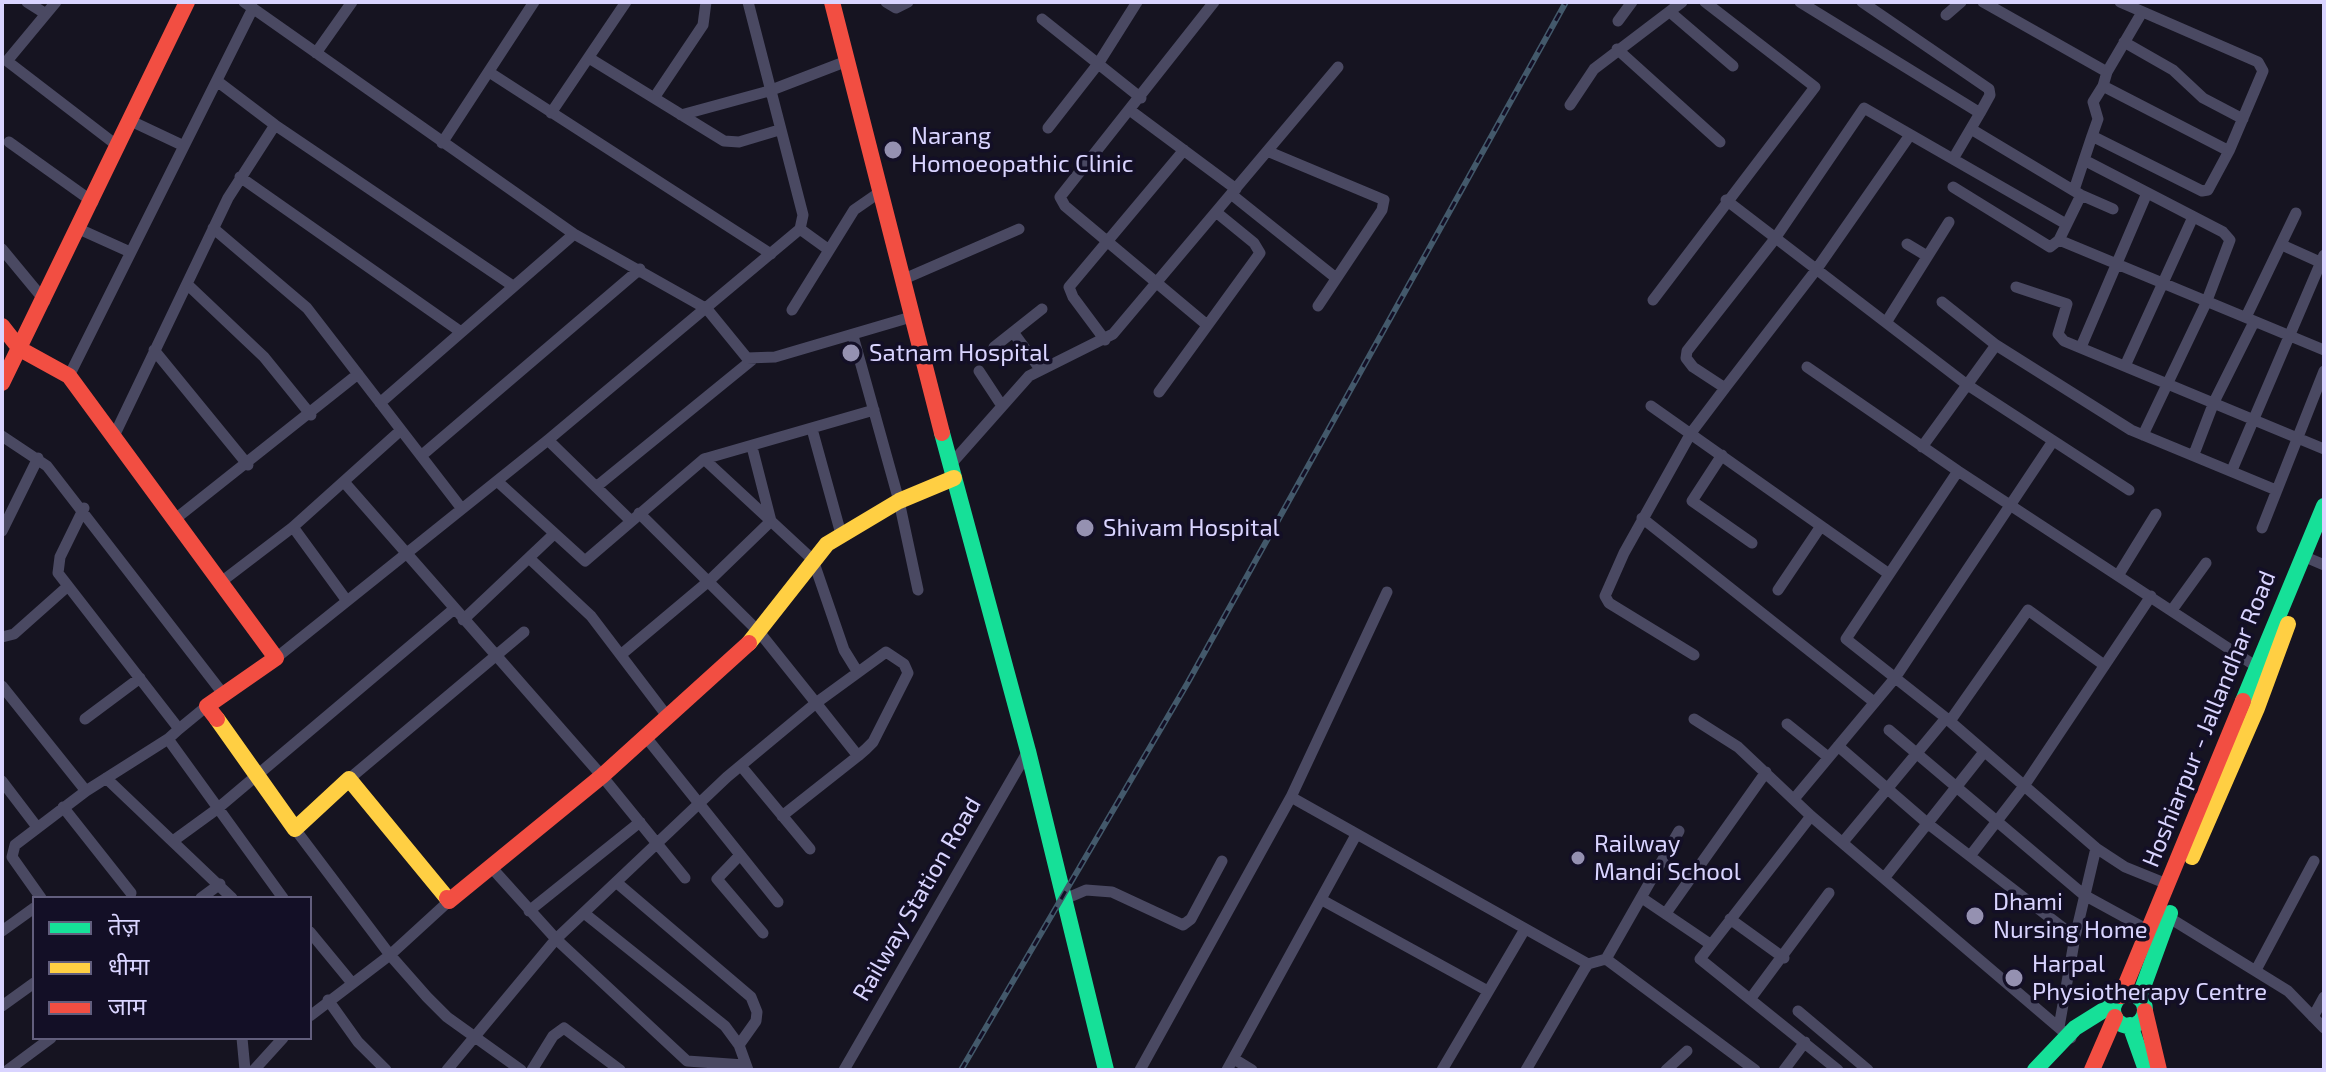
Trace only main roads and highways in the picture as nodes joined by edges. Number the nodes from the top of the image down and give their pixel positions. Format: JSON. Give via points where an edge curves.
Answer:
{"nodes":[{"id":1,"x":187,"y":2,"type":"edge"},
{"id":2,"x":832,"y":2,"type":"edge"},
{"id":3,"x":2,"y":326,"type":"edge"},
{"id":4,"x":20,"y":349,"type":"junction"},
{"id":5,"x":2,"y":383,"type":"edge"},
{"id":6,"x":953,"y":471,"type":"junction"},
{"id":7,"x":2324,"y":506,"type":"edge"},
{"id":8,"x":2324,"y":535,"type":"edge"},
{"id":9,"x":2314,"y":561,"type":"edge"},
{"id":10,"x":2145,"y":979,"type":"junction"},
{"id":11,"x":2145,"y":1012,"type":"junction"},
{"id":12,"x":2120,"y":1013,"type":"junction"},
{"id":13,"x":1106,"y":1070,"type":"edge"},
{"id":14,"x":2035,"y":1070,"type":"edge"},
{"id":15,"x":2092,"y":1070,"type":"edge"},
{"id":16,"x":2102,"y":1070,"type":"edge"},
{"id":17,"x":2146,"y":1070,"type":"edge"},
{"id":18,"x":2159,"y":1070,"type":"edge"}],
"edges":[{"from":1,"to":4,"type":"main road"},
{"from":2,"to":6,"type":"main road"},
{"from":3,"to":4,"type":"main road"},
{"from":4,"to":5,"type":"main road"},
{"from":4,"to":6,"type":"main road","via":[[69,376],[276,658],[207,706],[295,829],[349,779],[449,901],[602,776],[760,633],[813,560],[841,534]]},
{"from":6,"to":13,"type":"main road"},
{"from":7,"to":9,"type":"main road","name":"Hoshiarpur - Jallandhar Road"},
{"from":8,"to":9,"type":"main road"},
{"from":9,"to":10,"type":"main road"},
{"from":9,"to":12,"type":"main road","name":"Hoshiarpur - Jallandhar Road","via":[[2257,667],[2148,930]]},
{"from":10,"to":11,"type":"main road"},
{"from":10,"to":11,"type":"main road","via":[[2157,998]]},
{"from":11,"to":12,"type":"main road","via":[[2141,1020]]},
{"from":11,"to":12,"type":"main road","via":[[2131,994]]},
{"from":11,"to":18,"type":"main road"},
{"from":12,"to":14,"type":"main road","via":[[2064,1037]]},
{"from":12,"to":15,"type":"main road"},
{"from":12,"to":16,"type":"main road"},
{"from":12,"to":17,"type":"main road"}]}
